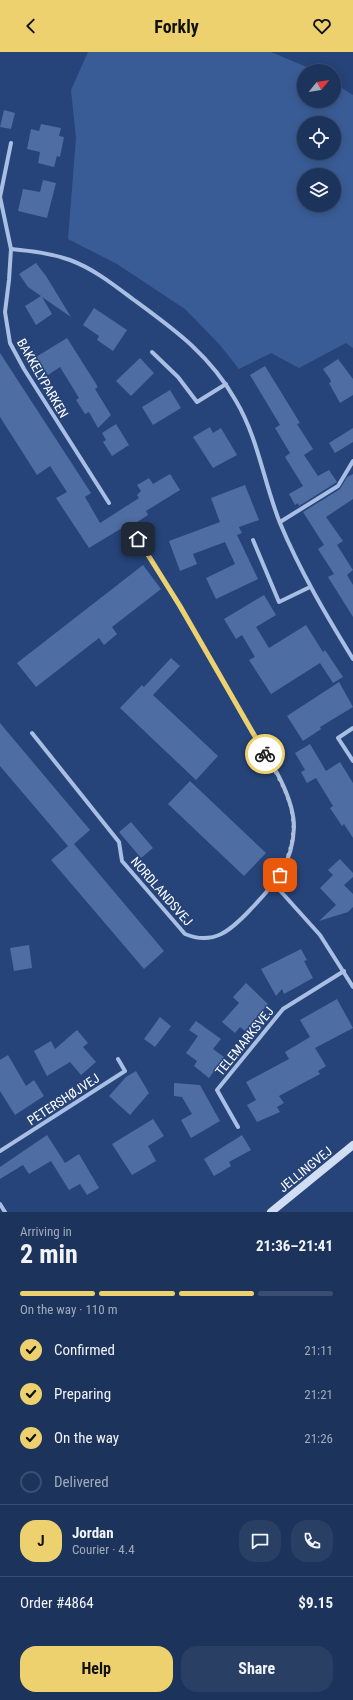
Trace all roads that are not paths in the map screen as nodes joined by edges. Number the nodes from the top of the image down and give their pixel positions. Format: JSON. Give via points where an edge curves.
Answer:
{"nodes":[{"id":1,"x":11,"y":143,"type":"dead end"},
{"id":2,"x":10,"y":249,"type":"junction"},
{"id":3,"x":152,"y":352,"type":"dead end"},
{"id":4,"x":226,"y":384,"type":"junction"},
{"id":5,"x":353,"y":461,"type":"edge"},
{"id":6,"x":109,"y":503,"type":"dead end"},
{"id":7,"x":280,"y":522,"type":"junction"},
{"id":8,"x":138,"y":539,"type":"dead end"},
{"id":9,"x":253,"y":540,"type":"dead end"},
{"id":10,"x":310,"y":587,"type":"junction"},
{"id":11,"x":353,"y":659,"type":"edge"},
{"id":12,"x":353,"y":728,"type":"edge"},
{"id":13,"x":32,"y":733,"type":"dead end"},
{"id":14,"x":353,"y":761,"type":"edge"},
{"id":15,"x":274,"y":885,"type":"junction"},
{"id":16,"x":344,"y":971,"type":"junction"},
{"id":17,"x":353,"y":987,"type":"edge"},
{"id":18,"x":118,"y":1059,"type":"dead end"},
{"id":19,"x":238,"y":1127,"type":"dead end"},
{"id":20,"x":353,"y":1145,"type":"edge"},
{"id":21,"x":0,"y":1152,"type":"edge"},
{"id":22,"x":0,"y":1204,"type":"edge"},
{"id":23,"x":5,"y":1212,"type":"edge"},
{"id":24,"x":271,"y":1212,"type":"edge"}],
"edges":[{"from":1,"to":2,"type":"street","name":"BAKKELYPARKEN","via":[[0,197]]},
{"from":2,"to":4,"type":"street","via":[[43,252],[71,261],[102,276],[180,334],[206,358]]},
{"from":2,"to":6,"type":"street","name":"BAKKELYPARKEN","via":[[5,312],[10,343]]},
{"from":3,"to":4,"type":"street","via":[[178,377],[197,402]]},
{"from":4,"to":7,"type":"street","via":[[252,435]]},
{"from":5,"to":7,"type":"street","via":[[338,486]]},
{"from":7,"to":10,"type":"street"},
{"from":8,"to":15,"type":"street","name":"NORDLANDSVEJ","via":[[280,778],[291,805],[294,827],[290,854]]},
{"from":9,"to":10,"type":"street","via":[[279,602]]},
{"from":10,"to":11,"type":"street"},
{"from":12,"to":14,"type":"street","via":[[338,738]]},
{"from":13,"to":15,"type":"street","name":"NORDLANDSVEJ","via":[[119,842],[122,861],[186,934],[198,939],[214,938],[236,926]]},
{"from":15,"to":16,"type":"street","via":[[320,935]]},
{"from":16,"to":17,"type":"street"},
{"from":16,"to":19,"type":"street","name":"TELEMARKSVEJ","via":[[283,1009],[217,1090]]},
{"from":18,"to":21,"type":"street","name":"PETERSHØJVEJ","via":[[125,1071]]},
{"from":20,"to":24,"type":"main road","name":"JELLINGVEJ"},
{"from":22,"to":23,"type":"street"}]}
